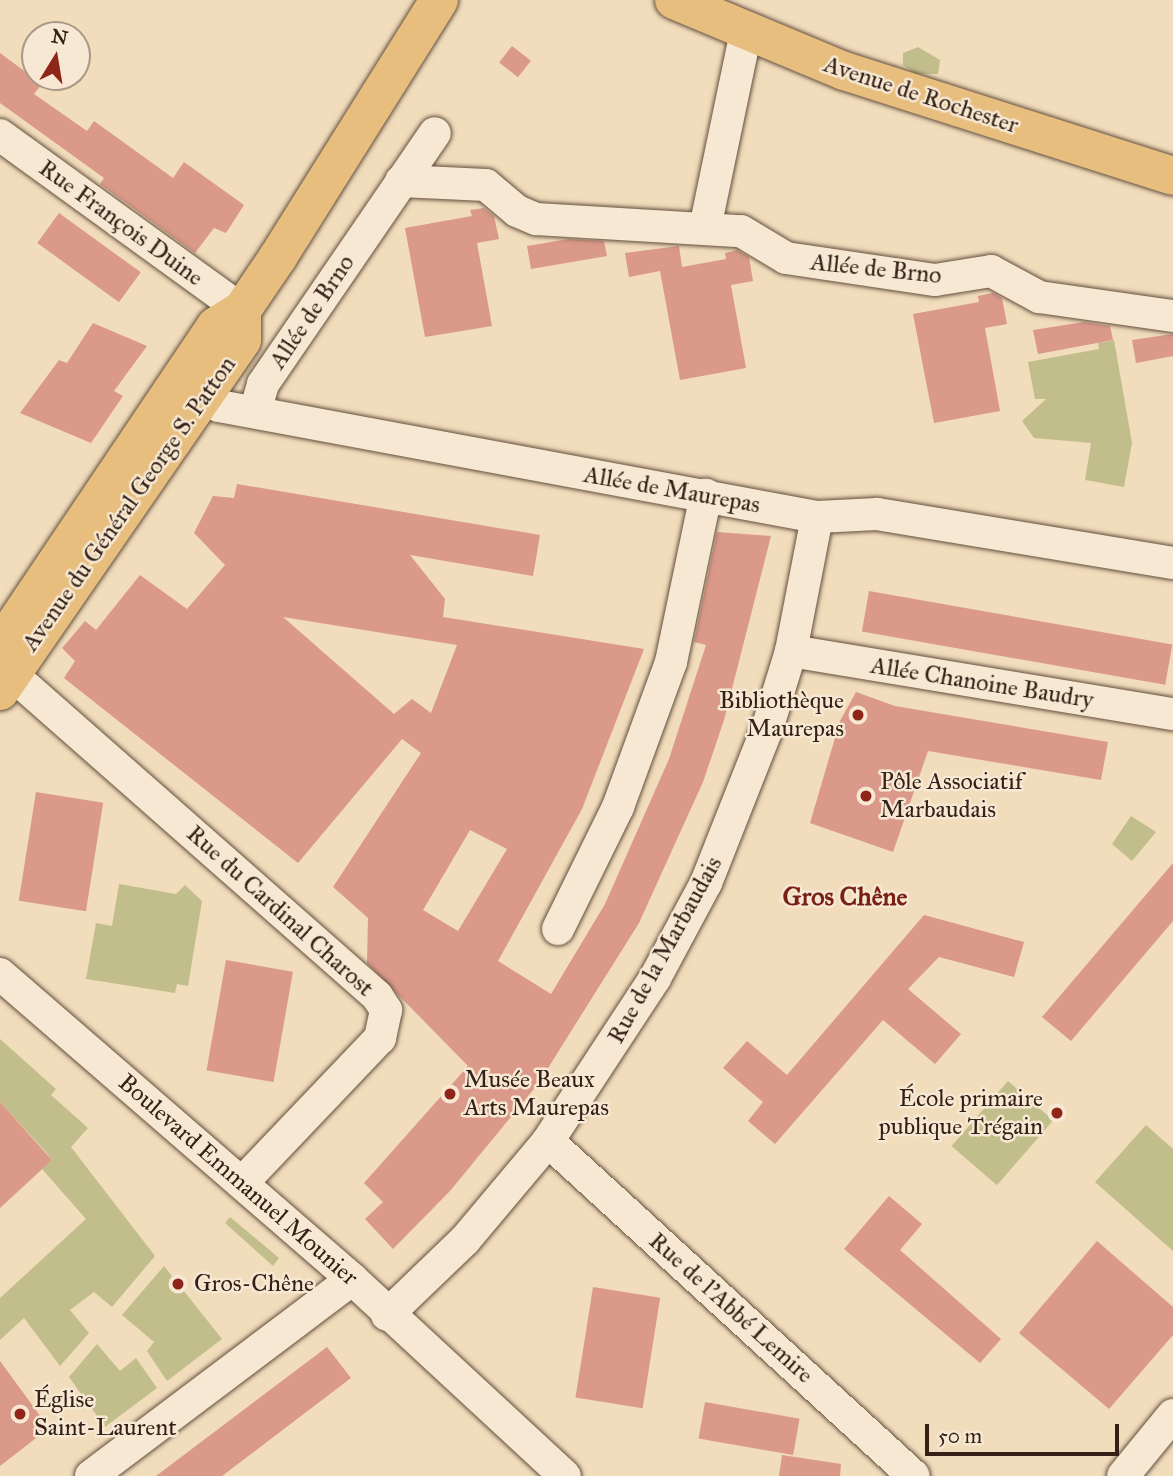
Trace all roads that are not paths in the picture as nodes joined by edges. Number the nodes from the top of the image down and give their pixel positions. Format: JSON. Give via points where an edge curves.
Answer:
{"nodes":[{"id":1,"x":439,"y":0,"type":"edge"},
{"id":2,"x":674,"y":0,"type":"edge"},
{"id":3,"x":746,"y":32,"type":"junction"},
{"id":4,"x":435,"y":133,"type":"dead end"},
{"id":5,"x":0,"y":135,"type":"edge"},
{"id":6,"x":1173,"y":176,"type":"edge"},
{"id":7,"x":401,"y":181,"type":"junction"},
{"id":8,"x":705,"y":228,"type":"junction"},
{"id":9,"x":242,"y":310,"type":"junction"},
{"id":10,"x":1173,"y":316,"type":"edge"},
{"id":11,"x":191,"y":391,"type":"junction"},
{"id":12,"x":255,"y":412,"type":"junction"},
{"id":13,"x":706,"y":495,"type":"junction"},
{"id":14,"x":817,"y":517,"type":"junction"},
{"id":15,"x":1173,"y":563,"type":"edge"},
{"id":16,"x":791,"y":651,"type":"junction"},
{"id":17,"x":3,"y":668,"type":"edge"},
{"id":18,"x":1173,"y":714,"type":"edge"},
{"id":19,"x":558,"y":929,"type":"dead end"},
{"id":20,"x":0,"y":974,"type":"edge"},
{"id":21,"x":548,"y":1141,"type":"junction"},
{"id":22,"x":243,"y":1182,"type":"junction"},
{"id":23,"x":352,"y":1279,"type":"junction"},
{"id":24,"x":387,"y":1315,"type":"junction"},
{"id":25,"x":1173,"y":1415,"type":"edge"},
{"id":26,"x":556,"y":1473,"type":"edge"},
{"id":27,"x":91,"y":1476,"type":"edge"},
{"id":28,"x":914,"y":1476,"type":"edge"},
{"id":29,"x":1123,"y":1476,"type":"edge"}],
"edges":[{"from":1,"to":9,"type":"main road","name":"Avenue du Général George S. Patton"},
{"from":2,"to":3,"type":"main road","name":"Avenue de Rochester"},
{"from":3,"to":6,"type":"main road","name":"Avenue de Rochester","via":[[922,97]]},
{"from":3,"to":8,"type":"street"},
{"from":4,"to":7,"type":"street","name":"Allée de Brno"},
{"from":5,"to":9,"type":"street","name":"Rue François Duine"},
{"from":7,"to":8,"type":"street","name":"Allée de Brno","via":[[486,186],[517,211],[536,219]]},
{"from":7,"to":12,"type":"street","name":"Allée de Brno","via":[[263,384]]},
{"from":8,"to":10,"type":"street","name":"Allée de Brno","via":[[741,231],[786,258],[935,280],[991,271],[1039,296]]},
{"from":9,"to":11,"type":"main road","name":"Avenue du Général George S. Patton","via":[[216,326]]},
{"from":11,"to":12,"type":"street","name":"Allée de Maurepas"},
{"from":11,"to":17,"type":"main road","name":"Avenue du Général George S. Patton"},
{"from":12,"to":13,"type":"street","name":"Allée de Maurepas"},
{"from":13,"to":14,"type":"street","name":"Allée de Maurepas"},
{"from":13,"to":19,"type":"street","via":[[671,662],[618,807]]},
{"from":14,"to":15,"type":"street","name":"Allée de Maurepas","via":[[877,514]]},
{"from":14,"to":16,"type":"street","name":"Rue de la Marbaudais"},
{"from":16,"to":18,"type":"street","name":"Allée Chanoine Baudry"},
{"from":16,"to":21,"type":"street","name":"Rue de la Marbaudais","via":[[757,756],[706,883],[648,990]]},
{"from":17,"to":22,"type":"street","name":"Rue du Cardinal Charost","via":[[377,996],[386,1010],[380,1038]]},
{"from":20,"to":22,"type":"street","name":"Boulevard Emmanuel Mounier"},
{"from":21,"to":24,"type":"street","name":"Rue de la Marbaudais","via":[[465,1240]]},
{"from":21,"to":28,"type":"street","name":"Rue de l'Abbé Lemire"},
{"from":22,"to":23,"type":"street","name":"Boulevard Emmanuel Mounier"},
{"from":23,"to":24,"type":"street","name":"Boulevard Emmanuel Mounier"},
{"from":23,"to":27,"type":"street"},
{"from":24,"to":26,"type":"street","name":"Boulevard Emmanuel Mounier"},
{"from":25,"to":29,"type":"street"}]}
